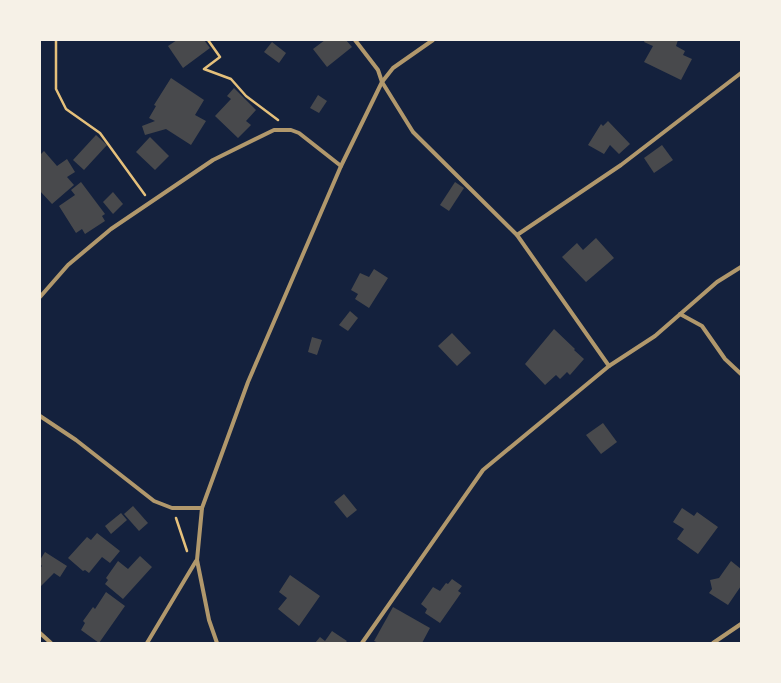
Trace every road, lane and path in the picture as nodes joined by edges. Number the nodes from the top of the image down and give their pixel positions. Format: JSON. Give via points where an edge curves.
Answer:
{"nodes":[{"id":1,"x":56,"y":40,"type":"edge"},
{"id":2,"x":208,"y":40,"type":"edge"},
{"id":3,"x":355,"y":40,"type":"edge"},
{"id":4,"x":433,"y":40,"type":"edge"},
{"id":5,"x":741,"y":73,"type":"edge"},
{"id":6,"x":382,"y":82,"type":"junction"},
{"id":7,"x":291,"y":130,"type":"junction"},
{"id":8,"x":341,"y":166,"type":"junction"},
{"id":9,"x":150,"y":202,"type":"junction"},
{"id":10,"x":517,"y":235,"type":"junction"},
{"id":11,"x":741,"y":267,"type":"edge"},
{"id":12,"x":40,"y":297,"type":"edge"},
{"id":13,"x":680,"y":314,"type":"junction"},
{"id":14,"x":609,"y":366,"type":"junction"},
{"id":15,"x":741,"y":374,"type":"edge"},
{"id":16,"x":40,"y":416,"type":"edge"},
{"id":17,"x":172,"y":508,"type":"junction"},
{"id":18,"x":202,"y":508,"type":"junction"},
{"id":19,"x":196,"y":560,"type":"junction"},
{"id":20,"x":193,"y":567,"type":"junction"},
{"id":21,"x":741,"y":624,"type":"edge"},
{"id":22,"x":40,"y":633,"type":"edge"},
{"id":23,"x":51,"y":643,"type":"edge"},
{"id":24,"x":146,"y":643,"type":"edge"},
{"id":25,"x":217,"y":643,"type":"edge"},
{"id":26,"x":362,"y":643,"type":"edge"},
{"id":27,"x":713,"y":643,"type":"edge"}],
"edges":[{"from":1,"to":9,"type":"path","via":[[56,89],[66,109],[100,133]]},
{"from":2,"to":7,"type":"path","via":[[220,57],[204,69],[231,79],[246,96]]},
{"from":3,"to":6,"type":"street","via":[[378,70]]},
{"from":4,"to":6,"type":"street","via":[[393,68]]},
{"from":5,"to":10,"type":"street","via":[[621,165]]},
{"from":6,"to":8,"type":"street"},
{"from":6,"to":10,"type":"street","via":[[414,132]]},
{"from":7,"to":8,"type":"street","via":[[299,133]]},
{"from":7,"to":9,"type":"street","via":[[274,130],[213,160]]},
{"from":8,"to":18,"type":"street","via":[[248,382]]},
{"from":9,"to":12,"type":"street","via":[[111,228],[68,265]]},
{"from":10,"to":14,"type":"street"},
{"from":11,"to":13,"type":"street","via":[[717,282]]},
{"from":13,"to":14,"type":"street","via":[[655,336]]},
{"from":13,"to":15,"type":"street","via":[[702,326],[725,359]]},
{"from":14,"to":26,"type":"street","via":[[483,470]]},
{"from":16,"to":17,"type":"street","via":[[76,440],[154,501]]},
{"from":17,"to":18,"type":"street"},
{"from":17,"to":20,"type":"path"},
{"from":18,"to":19,"type":"street"},
{"from":19,"to":20,"type":"street"},
{"from":19,"to":25,"type":"street","via":[[209,620]]},
{"from":20,"to":24,"type":"street"},
{"from":21,"to":27,"type":"street"},
{"from":22,"to":23,"type":"street"}]}
